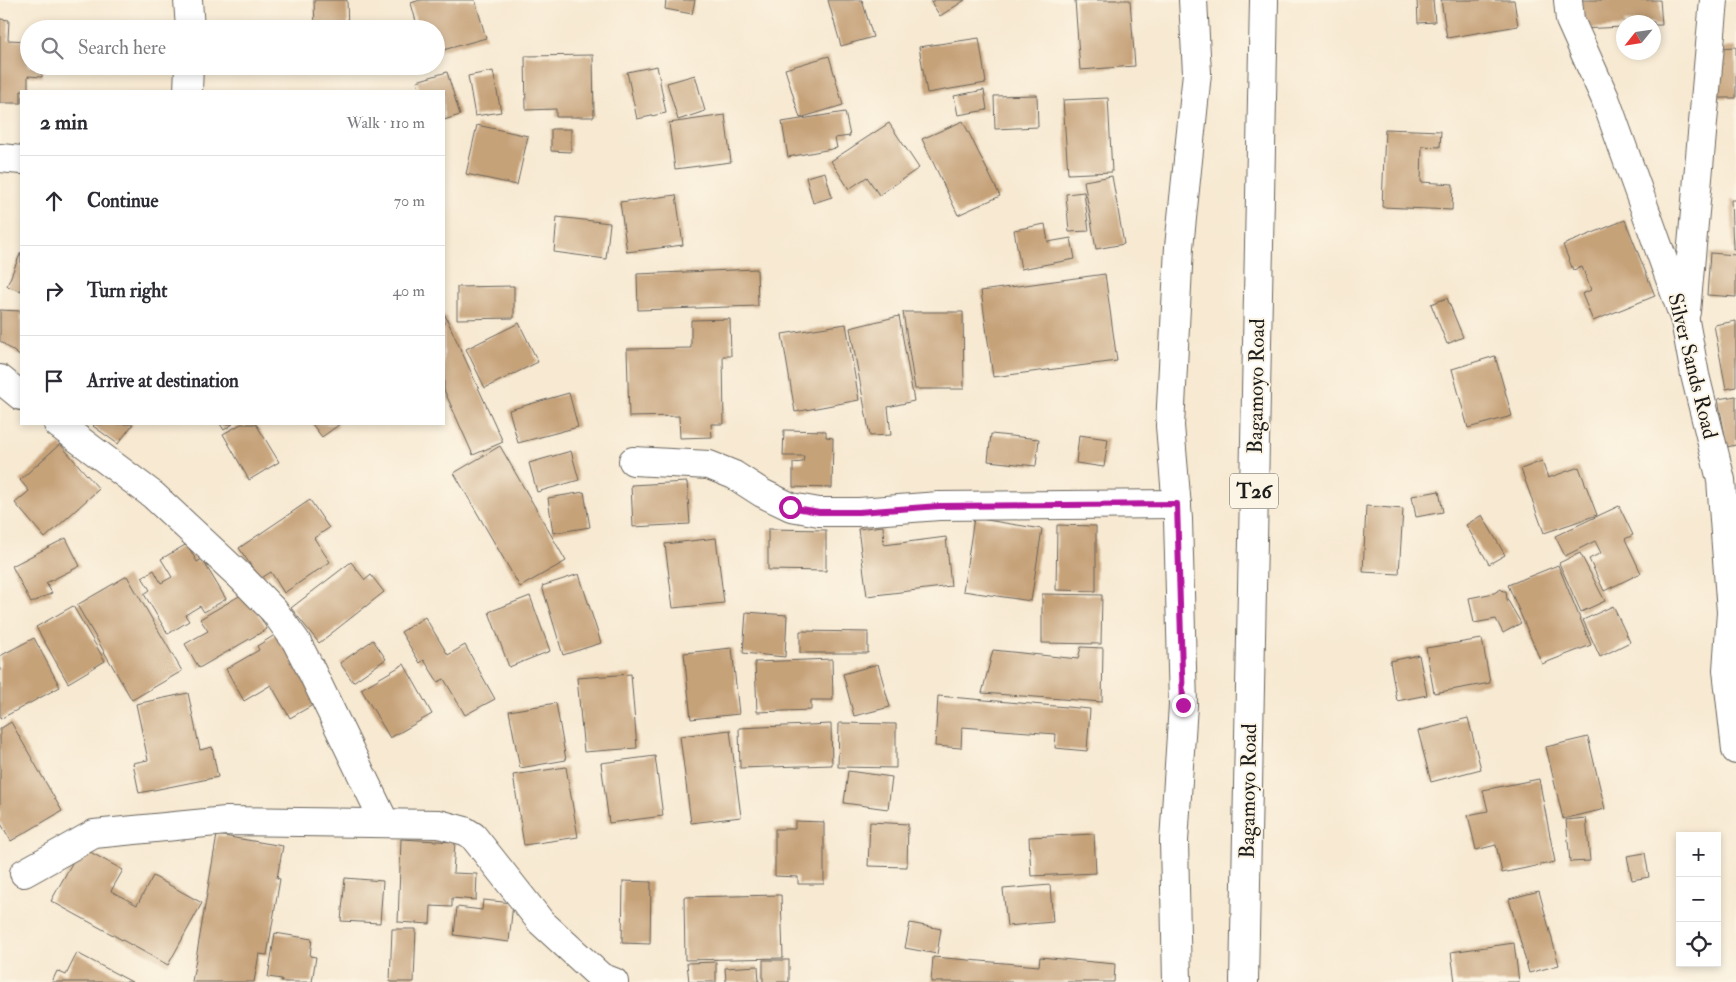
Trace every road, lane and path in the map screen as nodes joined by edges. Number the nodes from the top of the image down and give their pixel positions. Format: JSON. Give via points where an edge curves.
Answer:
{"nodes":[{"id":1,"x":188,"y":0,"type":"edge"},
{"id":2,"x":1193,"y":0,"type":"edge"},
{"id":3,"x":1264,"y":0,"type":"edge"},
{"id":4,"x":1568,"y":0,"type":"edge"},
{"id":5,"x":1714,"y":0,"type":"edge"},
{"id":6,"x":189,"y":20,"type":"edge"},
{"id":7,"x":189,"y":75,"type":"edge"},
{"id":8,"x":188,"y":90,"type":"edge"},
{"id":9,"x":0,"y":158,"type":"edge"},
{"id":10,"x":20,"y":160,"type":"edge"},
{"id":11,"x":1686,"y":321,"type":"junction"},
{"id":12,"x":0,"y":379,"type":"edge"},
{"id":13,"x":20,"y":395,"type":"edge"},
{"id":14,"x":59,"y":425,"type":"edge"},
{"id":15,"x":633,"y":460,"type":"dead end"},
{"id":16,"x":1728,"y":482,"type":"edge"},
{"id":17,"x":1177,"y":504,"type":"junction"},
{"id":18,"x":1736,"y":750,"type":"edge"},
{"id":19,"x":385,"y":823,"type":"junction"},
{"id":20,"x":24,"y":873,"type":"dead end"},
{"id":21,"x":614,"y":982,"type":"edge"},
{"id":22,"x":1177,"y":982,"type":"edge"},
{"id":23,"x":1244,"y":982,"type":"edge"}],
"edges":[{"from":1,"to":6,"type":"main road"},
{"from":2,"to":17,"type":"main road","via":[[1197,73],[1179,246],[1170,426]]},
{"from":3,"to":23,"type":"main road","name":"Bagamoyo Road","number":"T26"},
{"from":4,"to":11,"type":"main road","name":"Silver Sands Road","via":[[1570,20],[1605,98]]},
{"from":5,"to":11,"type":"main road"},
{"from":7,"to":8,"type":"main road"},
{"from":9,"to":10,"type":"main road"},
{"from":11,"to":16,"type":"main road","name":"Silver Sands Road","via":[[1695,375]]},
{"from":12,"to":13,"type":"main road"},
{"from":14,"to":19,"type":"main road","via":[[153,496],[241,576],[274,612],[296,641]]},
{"from":15,"to":17,"type":"main road","via":[[709,465],[734,475],[790,507],[819,512],[939,506]]},
{"from":16,"to":18,"type":"main road","name":"Silver Sands Road","via":[[1730,612],[1727,670]]},
{"from":17,"to":22,"type":"main road","via":[[1183,705],[1174,841]]},
{"from":19,"to":20,"type":"main road","via":[[226,821],[94,834]]},
{"from":19,"to":21,"type":"main road","via":[[439,824],[473,836],[541,922],[601,977]]}]}
